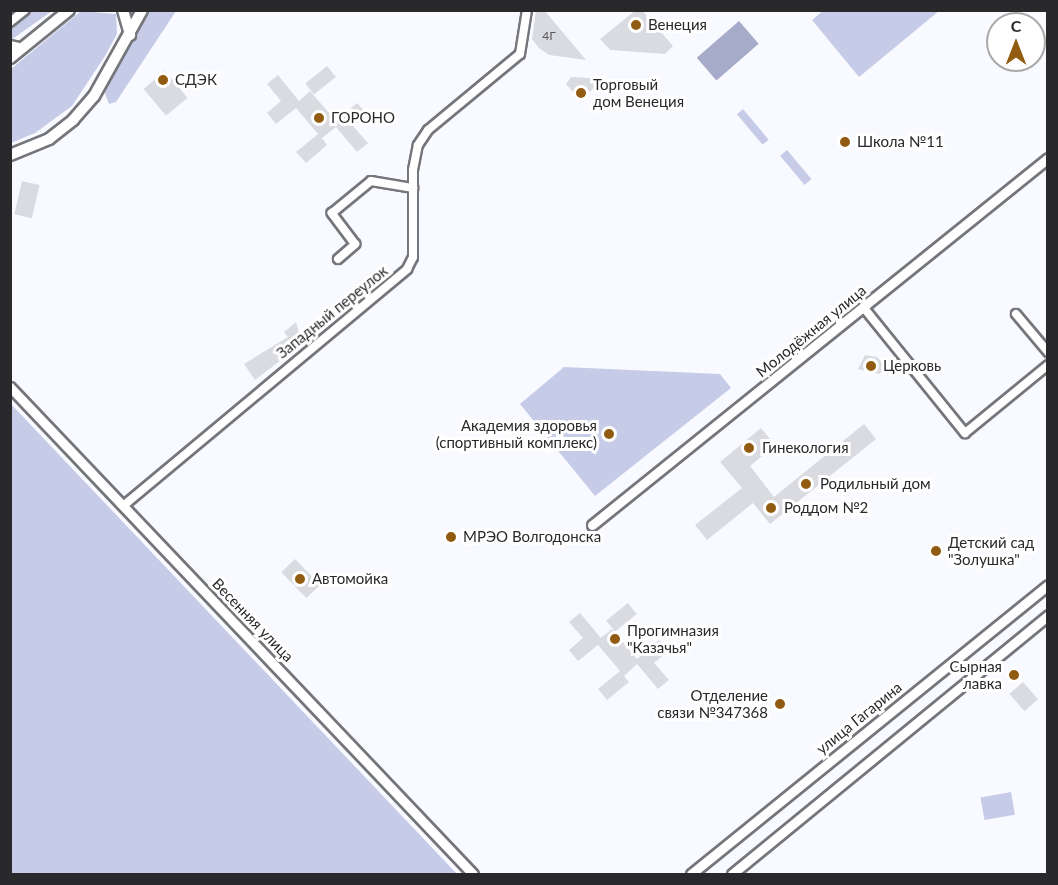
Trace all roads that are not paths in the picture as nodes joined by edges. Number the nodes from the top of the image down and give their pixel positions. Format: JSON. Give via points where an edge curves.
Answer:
{"nodes":[{"id":1,"x":25,"y":10,"type":"edge"},
{"id":2,"x":69,"y":10,"type":"edge"},
{"id":3,"x":123,"y":10,"type":"edge"},
{"id":4,"x":142,"y":10,"type":"edge"},
{"id":5,"x":527,"y":10,"type":"edge"},
{"id":6,"x":10,"y":22,"type":"edge"},
{"id":7,"x":130,"y":35,"type":"junction"},
{"id":8,"x":10,"y":45,"type":"edge"},
{"id":9,"x":23,"y":48,"type":"junction"},
{"id":10,"x":10,"y":58,"type":"edge"},
{"id":11,"x":10,"y":155,"type":"edge"},
{"id":12,"x":1047,"y":158,"type":"edge"},
{"id":13,"x":413,"y":188,"type":"junction"},
{"id":14,"x":338,"y":259,"type":"dead end"},
{"id":15,"x":864,"y":308,"type":"junction"},
{"id":16,"x":1016,"y":314,"type":"dead end"},
{"id":17,"x":1047,"y":352,"type":"edge"},
{"id":18,"x":1047,"y":365,"type":"edge"},
{"id":19,"x":10,"y":387,"type":"edge"},
{"id":20,"x":123,"y":506,"type":"junction"},
{"id":21,"x":592,"y":525,"type":"dead end"},
{"id":22,"x":1047,"y":585,"type":"edge"},
{"id":23,"x":1047,"y":615,"type":"edge"},
{"id":24,"x":473,"y":874,"type":"edge"},
{"id":25,"x":690,"y":874,"type":"edge"},
{"id":26,"x":732,"y":874,"type":"edge"}],
"edges":[{"from":1,"to":6,"type":"street"},
{"from":2,"to":9,"type":"main road"},
{"from":3,"to":7,"type":"main road"},
{"from":4,"to":7,"type":"main road"},
{"from":5,"to":13,"type":"street","name":"Западный переулок","via":[[520,54],[428,130],[418,145]]},
{"from":7,"to":11,"type":"main road","via":[[94,96],[73,120],[49,139]]},
{"from":8,"to":9,"type":"street"},
{"from":9,"to":10,"type":"main road"},
{"from":12,"to":15,"type":"street","name":"Молодёжная улица"},
{"from":13,"to":14,"type":"street","via":[[370,182],[332,213],[355,244]]},
{"from":13,"to":20,"type":"street","name":"Западный переулок","via":[[413,258],[407,269]]},
{"from":15,"to":18,"type":"street","via":[[965,433]]},
{"from":15,"to":21,"type":"street","name":"Молодёжная улица"},
{"from":16,"to":17,"type":"street"},
{"from":19,"to":20,"type":"street","name":"Весенняя улица"},
{"from":20,"to":24,"type":"street","name":"Весенняя улица"},
{"from":22,"to":25,"type":"street","name":"улица Гагарина"},
{"from":23,"to":26,"type":"street"}]}
